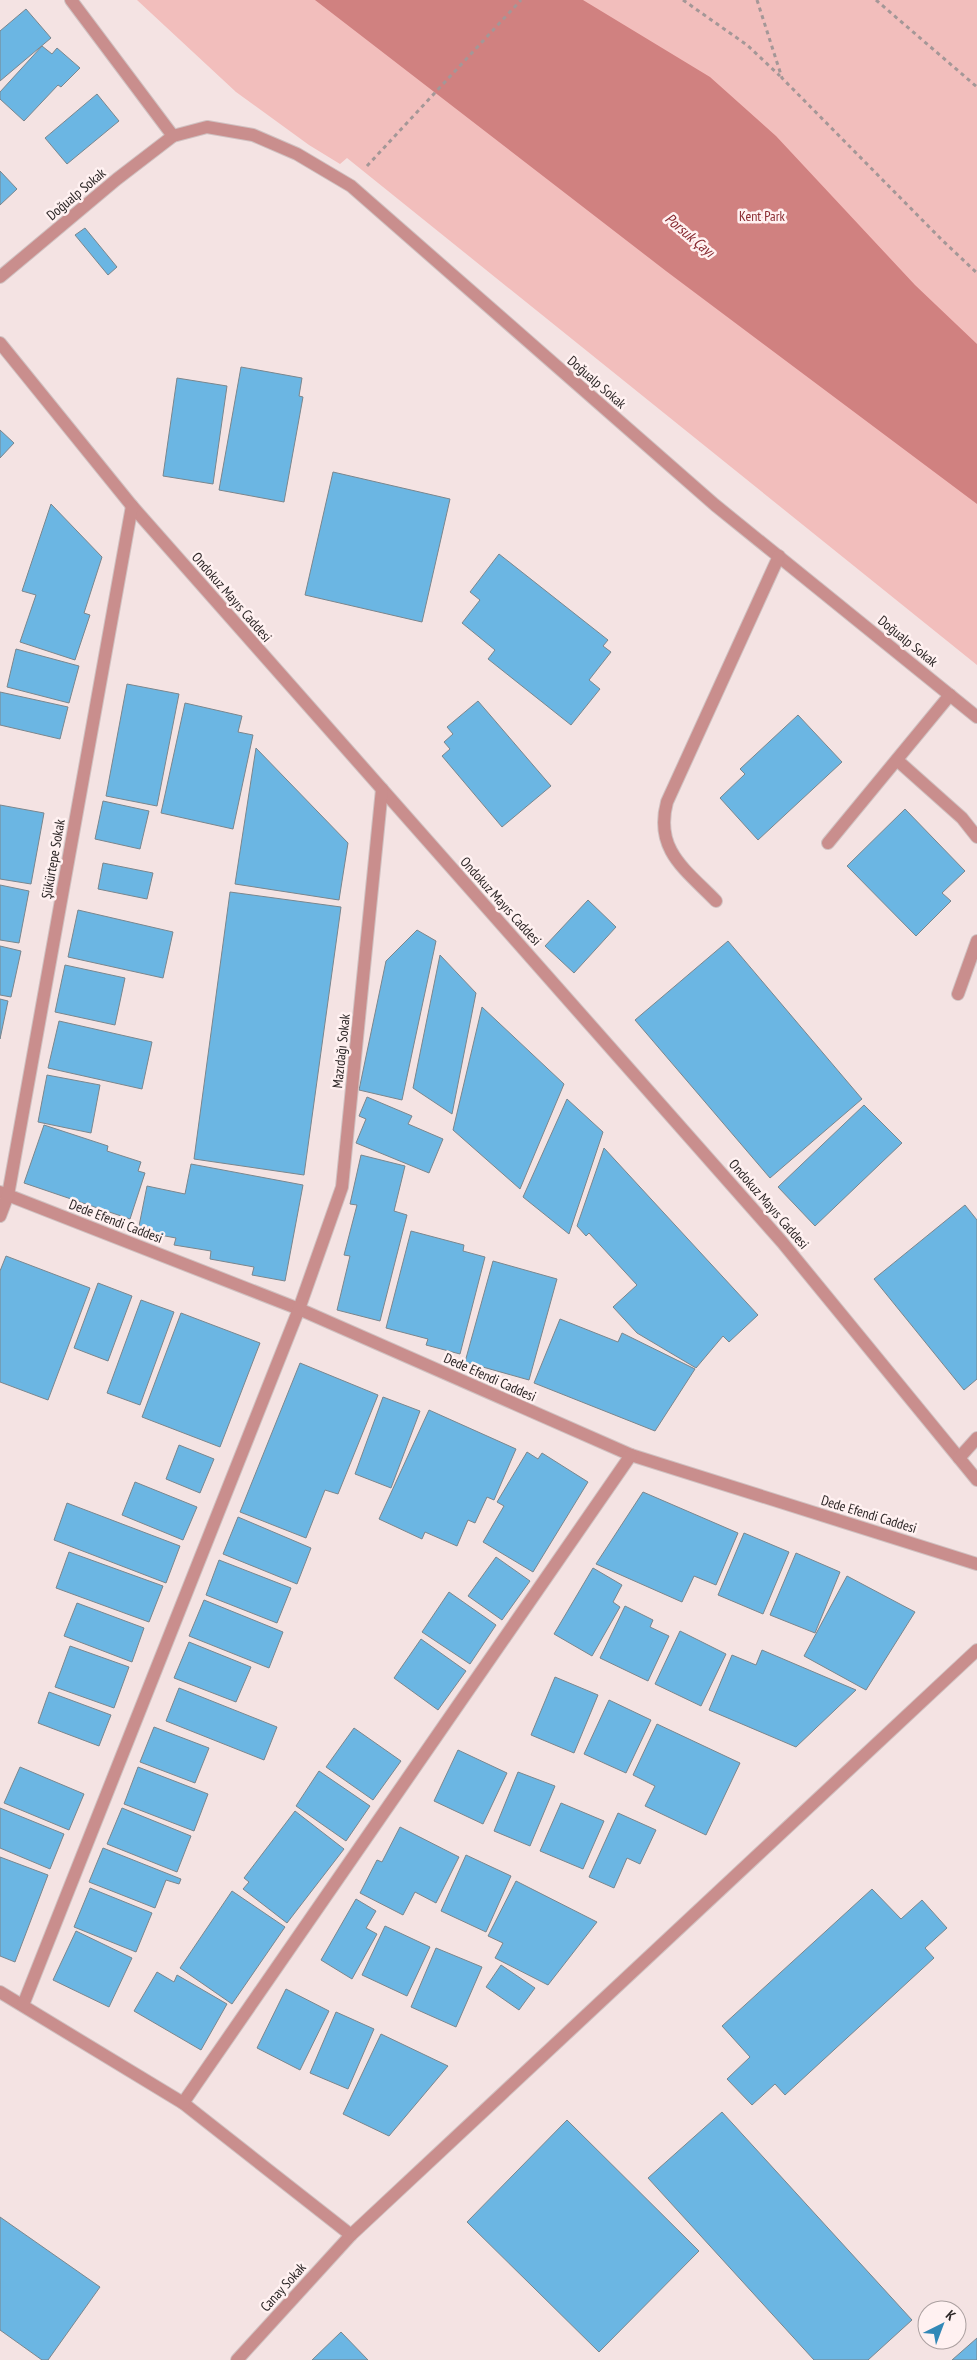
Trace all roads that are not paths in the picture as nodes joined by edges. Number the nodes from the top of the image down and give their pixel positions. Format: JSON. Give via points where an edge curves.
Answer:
{"nodes":[{"id":1,"x":71,"y":0,"type":"edge"},
{"id":2,"x":173,"y":136,"type":"junction"},
{"id":3,"x":0,"y":277,"type":"edge"},
{"id":4,"x":0,"y":343,"type":"edge"},
{"id":5,"x":132,"y":506,"type":"junction"},
{"id":6,"x":779,"y":556,"type":"junction"},
{"id":7,"x":950,"y":695,"type":"junction"},
{"id":8,"x":977,"y":716,"type":"edge"},
{"id":9,"x":897,"y":760,"type":"junction"},
{"id":10,"x":382,"y":790,"type":"junction"},
{"id":11,"x":977,"y":837,"type":"edge"},
{"id":12,"x":828,"y":843,"type":"dead end"},
{"id":13,"x":716,"y":901,"type":"dead end"},
{"id":14,"x":977,"y":941,"type":"edge"},
{"id":15,"x":958,"y":994,"type":"dead end"},
{"id":16,"x":4,"y":1194,"type":"edge"},
{"id":17,"x":0,"y":1216,"type":"edge"},
{"id":18,"x":300,"y":1310,"type":"junction"},
{"id":19,"x":977,"y":1438,"type":"edge"},
{"id":20,"x":630,"y":1455,"type":"junction"},
{"id":21,"x":959,"y":1458,"type":"junction"},
{"id":22,"x":977,"y":1480,"type":"edge"},
{"id":23,"x":977,"y":1564,"type":"edge"},
{"id":24,"x":977,"y":1650,"type":"edge"},
{"id":25,"x":0,"y":1992,"type":"edge"},
{"id":26,"x":22,"y":2005,"type":"junction"},
{"id":27,"x":183,"y":2103,"type":"junction"},
{"id":28,"x":351,"y":2235,"type":"junction"},
{"id":29,"x":237,"y":2360,"type":"edge"}],
"edges":[{"from":1,"to":2,"type":"street"},
{"from":2,"to":3,"type":"street","name":"Doğualp Sokak","via":[[116,179]]},
{"from":2,"to":6,"type":"street","name":"Doğualp Sokak","via":[[207,127],[253,135],[297,154],[351,186],[715,505]]},
{"from":4,"to":5,"type":"street","name":"Ondokuz Mayıs Caddesi"},
{"from":5,"to":10,"type":"street","name":"Ondokuz Mayıs Caddesi"},
{"from":5,"to":16,"type":"street","name":"Şükürtepe Sokak"},
{"from":6,"to":7,"type":"street","name":"Doğualp Sokak"},
{"from":6,"to":13,"type":"street","via":[[667,802],[663,818],[669,848]]},
{"from":7,"to":8,"type":"street","name":"Doğualp Sokak"},
{"from":7,"to":9,"type":"street"},
{"from":9,"to":11,"type":"street","via":[[962,818]]},
{"from":9,"to":12,"type":"street"},
{"from":10,"to":18,"type":"street","name":"Mazıdağı Sokak","via":[[342,1187]]},
{"from":10,"to":21,"type":"street","name":"Ondokuz Mayıs Caddesi","via":[[782,1242]]},
{"from":14,"to":15,"type":"street"},
{"from":16,"to":17,"type":"street","name":"Şükürtepe Sokak"},
{"from":16,"to":18,"type":"street","name":"Dede Efendi Caddesi"},
{"from":18,"to":20,"type":"street","name":"Dede Efendi Caddesi"},
{"from":18,"to":26,"type":"street","name":"Mazıdağı Sokak"},
{"from":19,"to":21,"type":"street"},
{"from":20,"to":23,"type":"street","name":"Dede Efendi Caddesi"},
{"from":20,"to":27,"type":"street"},
{"from":21,"to":22,"type":"street","name":"Ondokuz Mayıs Caddesi"},
{"from":24,"to":28,"type":"street","name":"Canay Sokak"},
{"from":25,"to":26,"type":"street"},
{"from":26,"to":27,"type":"street"},
{"from":27,"to":28,"type":"street"},
{"from":28,"to":29,"type":"street","name":"Canay Sokak"}]}
